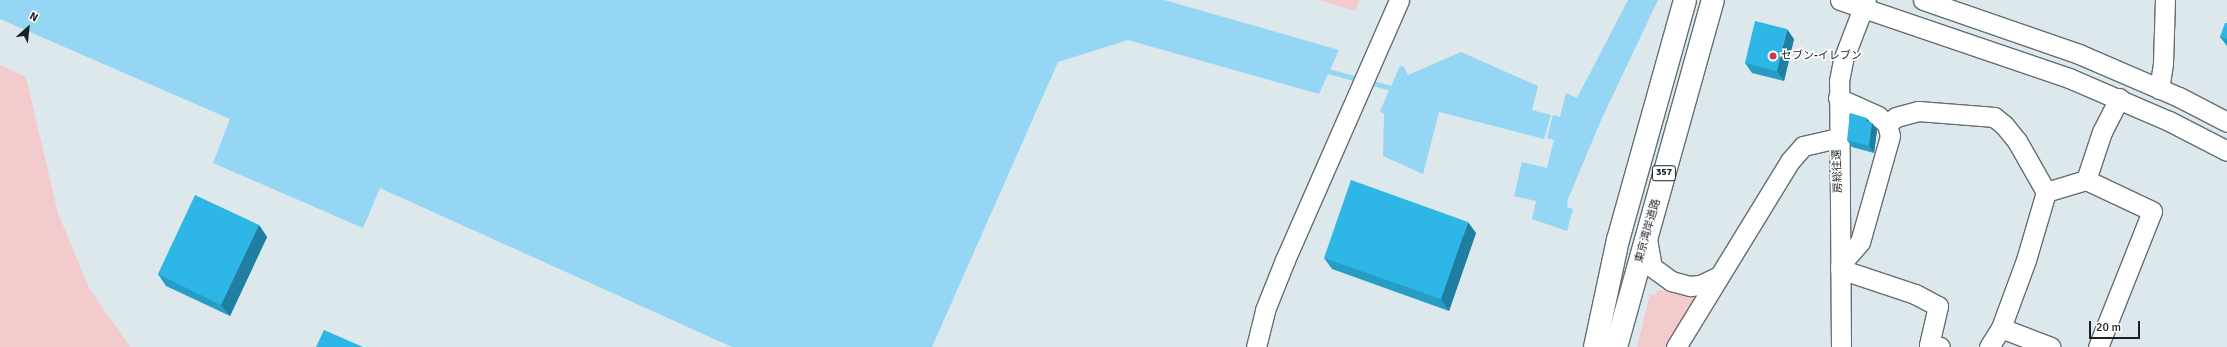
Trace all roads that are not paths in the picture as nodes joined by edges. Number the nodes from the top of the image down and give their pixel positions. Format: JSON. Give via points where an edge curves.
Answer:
{"nodes":[{"id":1,"x":1399,"y":0,"type":"edge"},
{"id":2,"x":1685,"y":0,"type":"edge"},
{"id":3,"x":1713,"y":0,"type":"edge"},
{"id":4,"x":1840,"y":0,"type":"edge"},
{"id":5,"x":1923,"y":0,"type":"edge"},
{"id":6,"x":2165,"y":0,"type":"edge"},
{"id":7,"x":1864,"y":4,"type":"edge"},
{"id":8,"x":2159,"y":89,"type":"junction"},
{"id":9,"x":1838,"y":98,"type":"junction"},
{"id":10,"x":2119,"y":98,"type":"junction"},
{"id":11,"x":2227,"y":122,"type":"edge"},
{"id":12,"x":1887,"y":124,"type":"junction"},
{"id":13,"x":1838,"y":138,"type":"junction"},
{"id":14,"x":2227,"y":151,"type":"edge"},
{"id":15,"x":2086,"y":180,"type":"junction"},
{"id":16,"x":2046,"y":192,"type":"junction"},
{"id":17,"x":1647,"y":235,"type":"junction"},
{"id":18,"x":1840,"y":267,"type":"junction"},
{"id":19,"x":1719,"y":276,"type":"junction"},
{"id":20,"x":2001,"y":328,"type":"junction"},
{"id":21,"x":1256,"y":347,"type":"edge"},
{"id":22,"x":1595,"y":347,"type":"edge"},
{"id":23,"x":1616,"y":347,"type":"edge"},
{"id":24,"x":1676,"y":347,"type":"edge"},
{"id":25,"x":1841,"y":347,"type":"edge"},
{"id":26,"x":1940,"y":347,"type":"edge"},
{"id":27,"x":1989,"y":347,"type":"edge"},
{"id":28,"x":2051,"y":347,"type":"edge"},
{"id":29,"x":2098,"y":347,"type":"edge"}],
"edges":[{"from":1,"to":21,"type":"street","via":[[1349,110],[1268,303]]},
{"from":2,"to":22,"type":"highway","number":"357","via":[[1621,225]]},
{"from":3,"to":17,"type":"highway","name":"東京湾岸道路","number":"357"},
{"from":4,"to":7,"type":"street"},
{"from":5,"to":8,"type":"street","via":[[2079,54]]},
{"from":6,"to":8,"type":"street","via":[[2163,63]]},
{"from":7,"to":9,"type":"street","name":"房総往還","via":[[1844,60]]},
{"from":7,"to":10,"type":"street"},
{"from":8,"to":11,"type":"street"},
{"from":9,"to":12,"type":"street","via":[[1878,116]]},
{"from":9,"to":13,"type":"street","name":"房総往還"},
{"from":10,"to":14,"type":"street"},
{"from":10,"to":15,"type":"street","via":[[2102,132]]},
{"from":12,"to":16,"type":"street","via":[[1896,117],[1918,111],[1994,117],[2017,141]]},
{"from":12,"to":18,"type":"street","via":[[1890,136],[1860,242]]},
{"from":13,"to":18,"type":"street","name":"房総往還"},
{"from":13,"to":19,"type":"street","via":[[1810,143],[1796,153]]},
{"from":15,"to":16,"type":"street"},
{"from":15,"to":29,"type":"street","via":[[2152,211]]},
{"from":16,"to":20,"type":"street","via":[[2026,260]]},
{"from":17,"to":19,"type":"street","via":[[1652,267],[1659,274],[1690,286],[1700,285]]},
{"from":17,"to":23,"type":"highway","name":"東京湾岸道路","number":"357"},
{"from":18,"to":25,"type":"street","name":"房総往還"},
{"from":18,"to":26,"type":"street","via":[[1915,294],[1938,306],[1929,345]]},
{"from":19,"to":24,"type":"street"},
{"from":20,"to":27,"type":"street"},
{"from":20,"to":28,"type":"street"}]}
